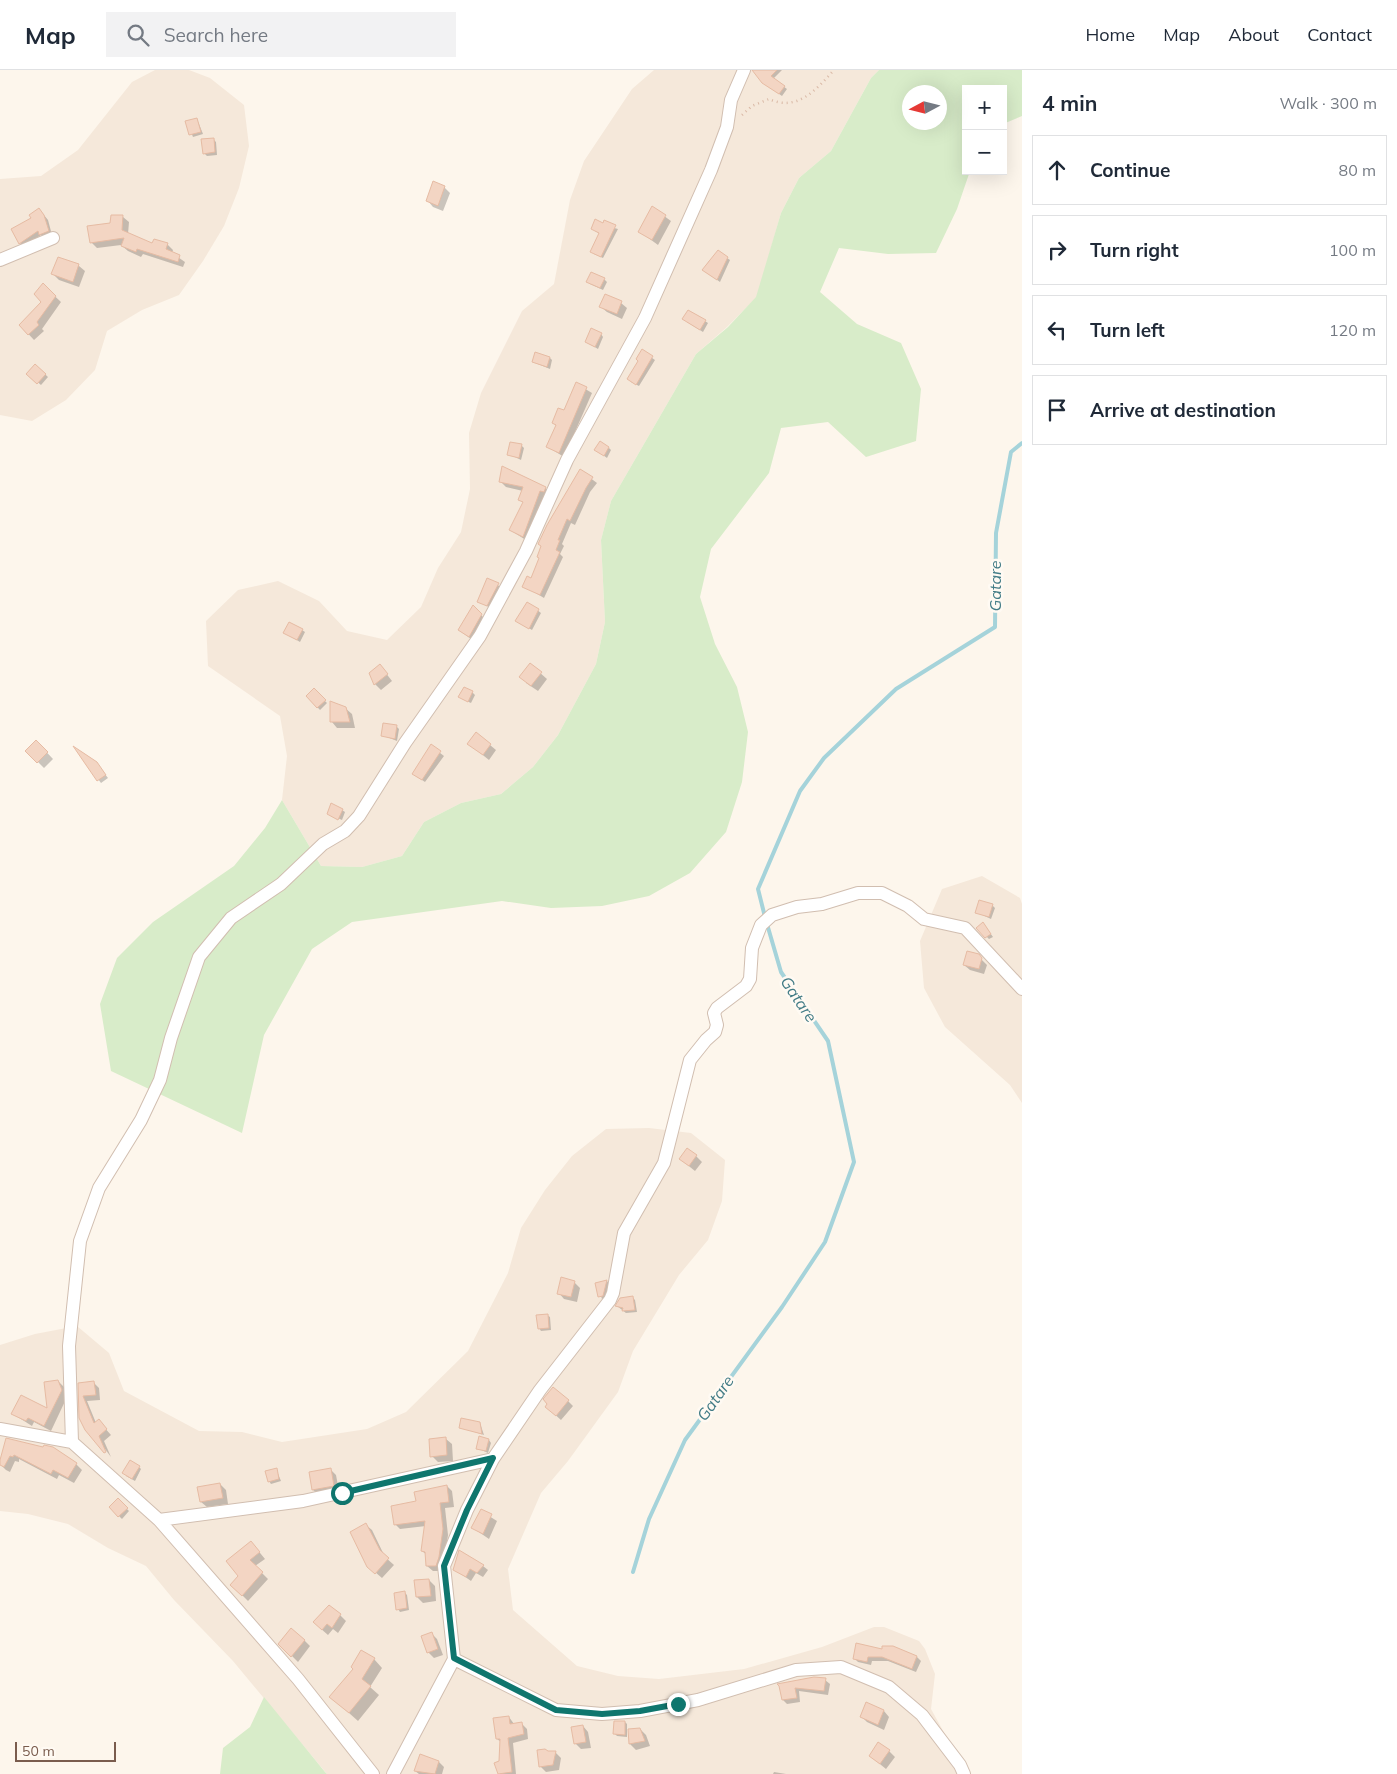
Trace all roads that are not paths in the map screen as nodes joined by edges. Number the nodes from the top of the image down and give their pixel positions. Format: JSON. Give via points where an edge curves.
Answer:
{"nodes":[{"id":1,"x":744,"y":70,"type":"edge"},
{"id":2,"x":53,"y":238,"type":"dead end"},
{"id":3,"x":0,"y":260,"type":"edge"},
{"id":4,"x":1022,"y":989,"type":"edge"},
{"id":5,"x":0,"y":1429,"type":"edge"},
{"id":6,"x":72,"y":1442,"type":"junction"},
{"id":7,"x":493,"y":1458,"type":"junction"},
{"id":8,"x":158,"y":1520,"type":"junction"},
{"id":9,"x":454,"y":1658,"type":"junction"},
{"id":10,"x":373,"y":1774,"type":"edge"},
{"id":11,"x":393,"y":1774,"type":"edge"},
{"id":12,"x":964,"y":1774,"type":"edge"}],
"edges":[{"from":1,"to":6,"type":"street","via":[[731,100],[727,127],[711,170],[645,318],[567,460],[526,551],[480,636],[405,743],[359,816],[345,831],[323,844],[281,884],[231,918],[200,957],[170,1038],[160,1080],[141,1120],[99,1188],[80,1241],[69,1346]]},
{"from":2,"to":3,"type":"street"},
{"from":4,"to":7,"type":"street","via":[[965,928],[924,919],[908,906],[882,893],[858,893],[822,904],[797,907],[772,915],[761,924],[752,948],[750,979],[714,1012],[715,1032],[690,1060],[664,1163],[624,1233],[610,1300],[540,1390]]},
{"from":5,"to":6,"type":"street"},
{"from":6,"to":8,"type":"street"},
{"from":7,"to":8,"type":"street","via":[[303,1501]]},
{"from":7,"to":9,"type":"street","via":[[444,1566]]},
{"from":8,"to":10,"type":"street","via":[[298,1679]]},
{"from":9,"to":11,"type":"street"},
{"from":9,"to":12,"type":"street","via":[[556,1710],[602,1714],[640,1711],[698,1700],[796,1670],[841,1667],[889,1687],[922,1715]]}]}
